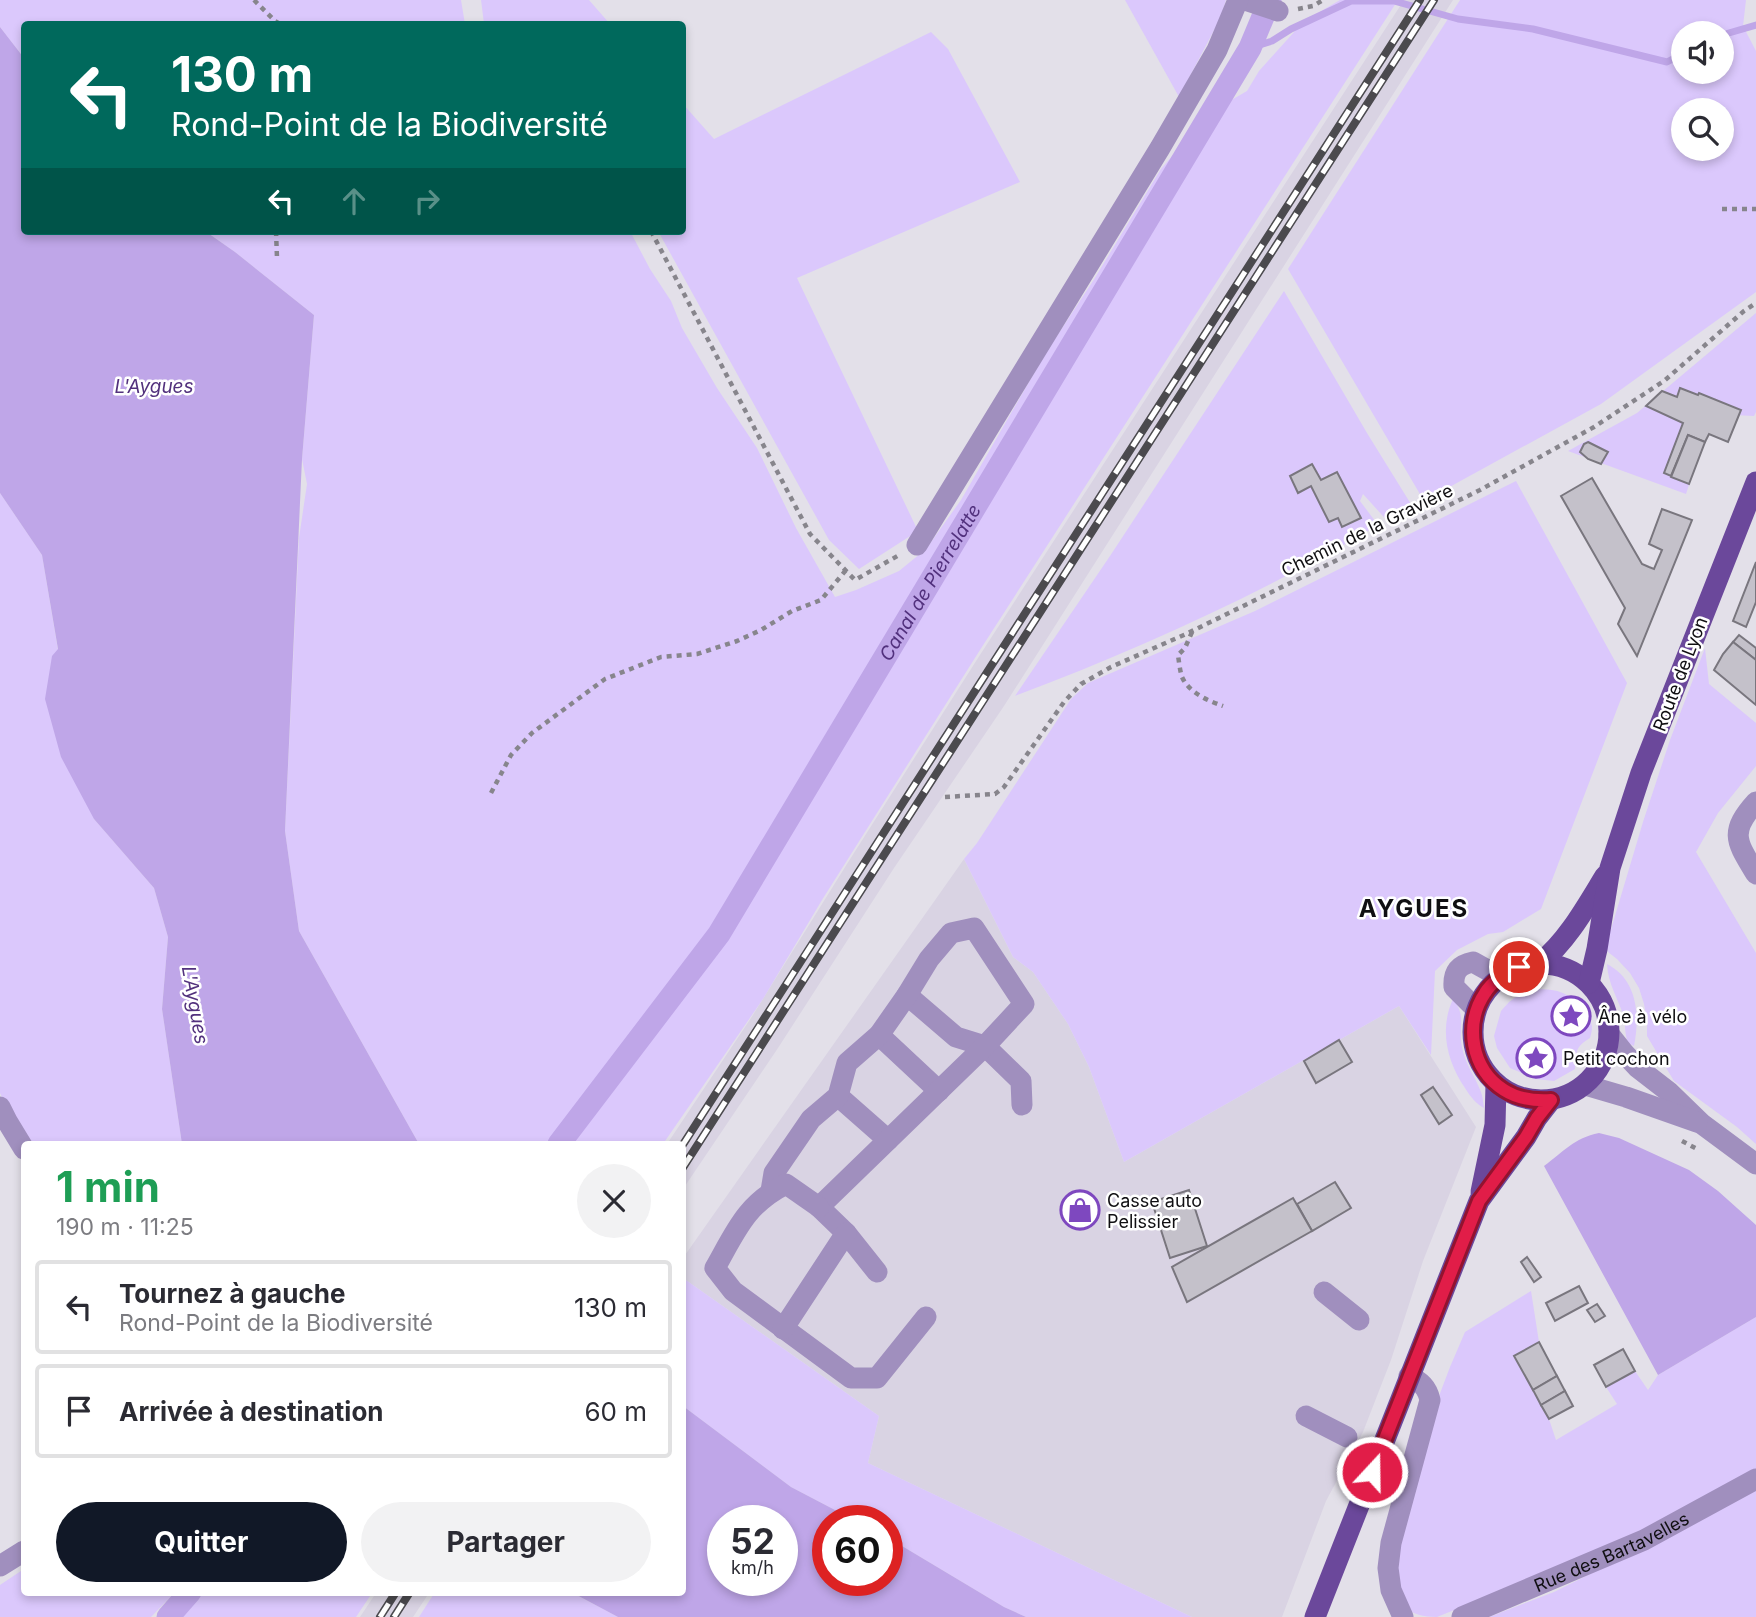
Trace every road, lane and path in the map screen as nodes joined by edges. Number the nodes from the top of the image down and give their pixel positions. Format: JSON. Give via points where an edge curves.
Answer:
{"nodes":[{"id":1,"x":254,"y":0,"type":"edge"},
{"id":2,"x":1324,"y":0,"type":"edge"},
{"id":3,"x":1244,"y":1,"type":"edge"},
{"id":4,"x":1278,"y":11,"type":"joint"},
{"id":5,"x":275,"y":21,"type":"edge"},
{"id":6,"x":1722,"y":209,"type":"dead end"},
{"id":7,"x":1756,"y":209,"type":"edge"},
{"id":8,"x":276,"y":235,"type":"edge"},
{"id":9,"x":653,"y":235,"type":"edge"},
{"id":10,"x":277,"y":258,"type":"dead end"},
{"id":11,"x":1756,"y":303,"type":"edge"},
{"id":12,"x":1756,"y":482,"type":"edge"},
{"id":13,"x":917,"y":545,"type":"joint"},
{"id":14,"x":846,"y":570,"type":"junction"},
{"id":15,"x":1193,"y":631,"type":"junction"},
{"id":16,"x":1223,"y":706,"type":"dead end"},
{"id":17,"x":491,"y":793,"type":"dead end"},
{"id":18,"x":945,"y":797,"type":"dead end"},
{"id":19,"x":1756,"y":802,"type":"edge"},
{"id":20,"x":1610,"y":869,"type":"junction"},
{"id":21,"x":1756,"y":874,"type":"edge"},
{"id":22,"x":1540,"y":963,"type":"junction"},
{"id":23,"x":1500,"y":977,"type":"junction"},
{"id":24,"x":1589,"y":983,"type":"junction"},
{"id":25,"x":907,"y":995,"type":"junction"},
{"id":26,"x":1476,"y":1009,"type":"junction"},
{"id":27,"x":1609,"y":1034,"type":"junction"},
{"id":28,"x":879,"y":1035,"type":"junction"},
{"id":29,"x":985,"y":1046,"type":"junction"},
{"id":30,"x":1496,"y":1084,"type":"junction"},
{"id":31,"x":1585,"y":1085,"type":"junction"},
{"id":32,"x":939,"y":1090,"type":"junction"},
{"id":33,"x":838,"y":1096,"type":"junction"},
{"id":34,"x":1551,"y":1100,"type":"junction"},
{"id":35,"x":1022,"y":1105,"type":"dead end"},
{"id":36,"x":0,"y":1107,"type":"edge"},
{"id":37,"x":1702,"y":1124,"type":"junction"},
{"id":38,"x":1675,"y":1136,"type":"dead end"},
{"id":39,"x":888,"y":1140,"type":"junction"},
{"id":40,"x":21,"y":1144,"type":"edge"},
{"id":41,"x":1706,"y":1155,"type":"dead end"},
{"id":42,"x":1756,"y":1164,"type":"edge"},
{"id":43,"x":771,"y":1191,"type":"junction"},
{"id":44,"x":1479,"y":1201,"type":"junction"},
{"id":45,"x":819,"y":1207,"type":"junction"},
{"id":46,"x":846,"y":1233,"type":"junction"},
{"id":47,"x":877,"y":1272,"type":"dead end"},
{"id":48,"x":1324,"y":1292,"type":"dead end"},
{"id":49,"x":926,"y":1317,"type":"dead end"},
{"id":50,"x":1359,"y":1320,"type":"dead end"},
{"id":51,"x":783,"y":1329,"type":"junction"},
{"id":52,"x":1409,"y":1376,"type":"junction"},
{"id":53,"x":1306,"y":1416,"type":"dead end"},
{"id":54,"x":1347,"y":1437,"type":"dead end"},
{"id":55,"x":1756,"y":1479,"type":"edge"},
{"id":56,"x":21,"y":1553,"type":"edge"},
{"id":57,"x":0,"y":1566,"type":"edge"},
{"id":58,"x":1315,"y":1617,"type":"edge"},
{"id":59,"x":1403,"y":1617,"type":"edge"},
{"id":60,"x":1462,"y":1617,"type":"edge"}],
"edges":[{"from":1,"to":5,"type":"path"},
{"from":2,"to":4,"type":"path"},
{"from":3,"to":4,"type":"street"},
{"from":3,"to":13,"type":"street","via":[[1160,148]]},
{"from":6,"to":7,"type":"path"},
{"from":8,"to":10,"type":"path"},
{"from":9,"to":14,"type":"path","via":[[810,534]]},
{"from":11,"to":15,"type":"path","name":"Chemin de la Gravière","via":[[1664,381],[1594,427],[1480,490]]},
{"from":12,"to":20,"type":"main road","name":"Route de Lyon","via":[[1640,774]]},
{"from":13,"to":14,"type":"path","via":[[855,580]]},
{"from":14,"to":17,"type":"path","via":[[821,600],[761,630],[697,654],[661,657],[605,678],[532,733],[511,755]]},
{"from":15,"to":16,"type":"path","via":[[1178,655],[1182,677],[1191,689]]},
{"from":15,"to":18,"type":"path","name":"Chemin de la Gravière","via":[[1111,667],[1073,691],[995,794]]},
{"from":19,"to":21,"type":"street","via":[[1738,827],[1742,851]]},
{"from":20,"to":22,"type":"main road","name":"Route de Lyon","via":[[1556,951]]},
{"from":20,"to":24,"type":"main road","name":"Route de Lyon"},
{"from":22,"to":23,"type":"main road"},
{"from":22,"to":24,"type":"main road","via":[[1567,968]]},
{"from":23,"to":26,"type":"main road"},
{"from":23,"to":26,"type":"street","via":[[1473,962],[1457,970],[1454,987]]},
{"from":24,"to":27,"type":"main road","via":[[1608,1015]]},
{"from":25,"to":28,"type":"street"},
{"from":25,"to":29,"type":"street","via":[[956,1037]]},
{"from":25,"to":29,"type":"street","via":[[951,933],[974,928],[1024,1004]]},
{"from":26,"to":30,"type":"main road","via":[[1474,1050]]},
{"from":27,"to":31,"type":"main road","via":[[1598,1070]]},
{"from":27,"to":37,"type":"street","via":[[1638,1068]]},
{"from":28,"to":32,"type":"street"},
{"from":28,"to":33,"type":"street","via":[[847,1063]]},
{"from":29,"to":32,"type":"street"},
{"from":29,"to":35,"type":"street","via":[[1021,1081]]},
{"from":30,"to":34,"type":"main road","via":[[1528,1100]]},
{"from":30,"to":44,"type":"main road","via":[[1495,1125]]},
{"from":31,"to":34,"type":"main road"},
{"from":31,"to":37,"type":"street"},
{"from":32,"to":39,"type":"street"},
{"from":33,"to":39,"type":"street"},
{"from":33,"to":43,"type":"street","via":[[811,1119],[774,1173]]},
{"from":34,"to":44,"type":"main road"},
{"from":36,"to":40,"type":"street"},
{"from":37,"to":42,"type":"street"},
{"from":38,"to":41,"type":"path"},
{"from":39,"to":45,"type":"street"},
{"from":43,"to":45,"type":"street","via":[[786,1184]]},
{"from":43,"to":51,"type":"street","via":[[747,1212],[715,1268],[733,1291]]},
{"from":44,"to":52,"type":"main road"},
{"from":45,"to":46,"type":"street"},
{"from":46,"to":47,"type":"street"},
{"from":46,"to":51,"type":"street"},
{"from":48,"to":50,"type":"street"},
{"from":49,"to":51,"type":"street","via":[[877,1378],[851,1378]]},
{"from":52,"to":58,"type":"main road"},
{"from":52,"to":59,"type":"street","via":[[1425,1386],[1430,1400],[1391,1543],[1391,1590]]},
{"from":53,"to":54,"type":"street"},
{"from":55,"to":60,"type":"street","name":"Rue des Bartavelles","via":[[1644,1540]]},
{"from":56,"to":57,"type":"street"}]}
